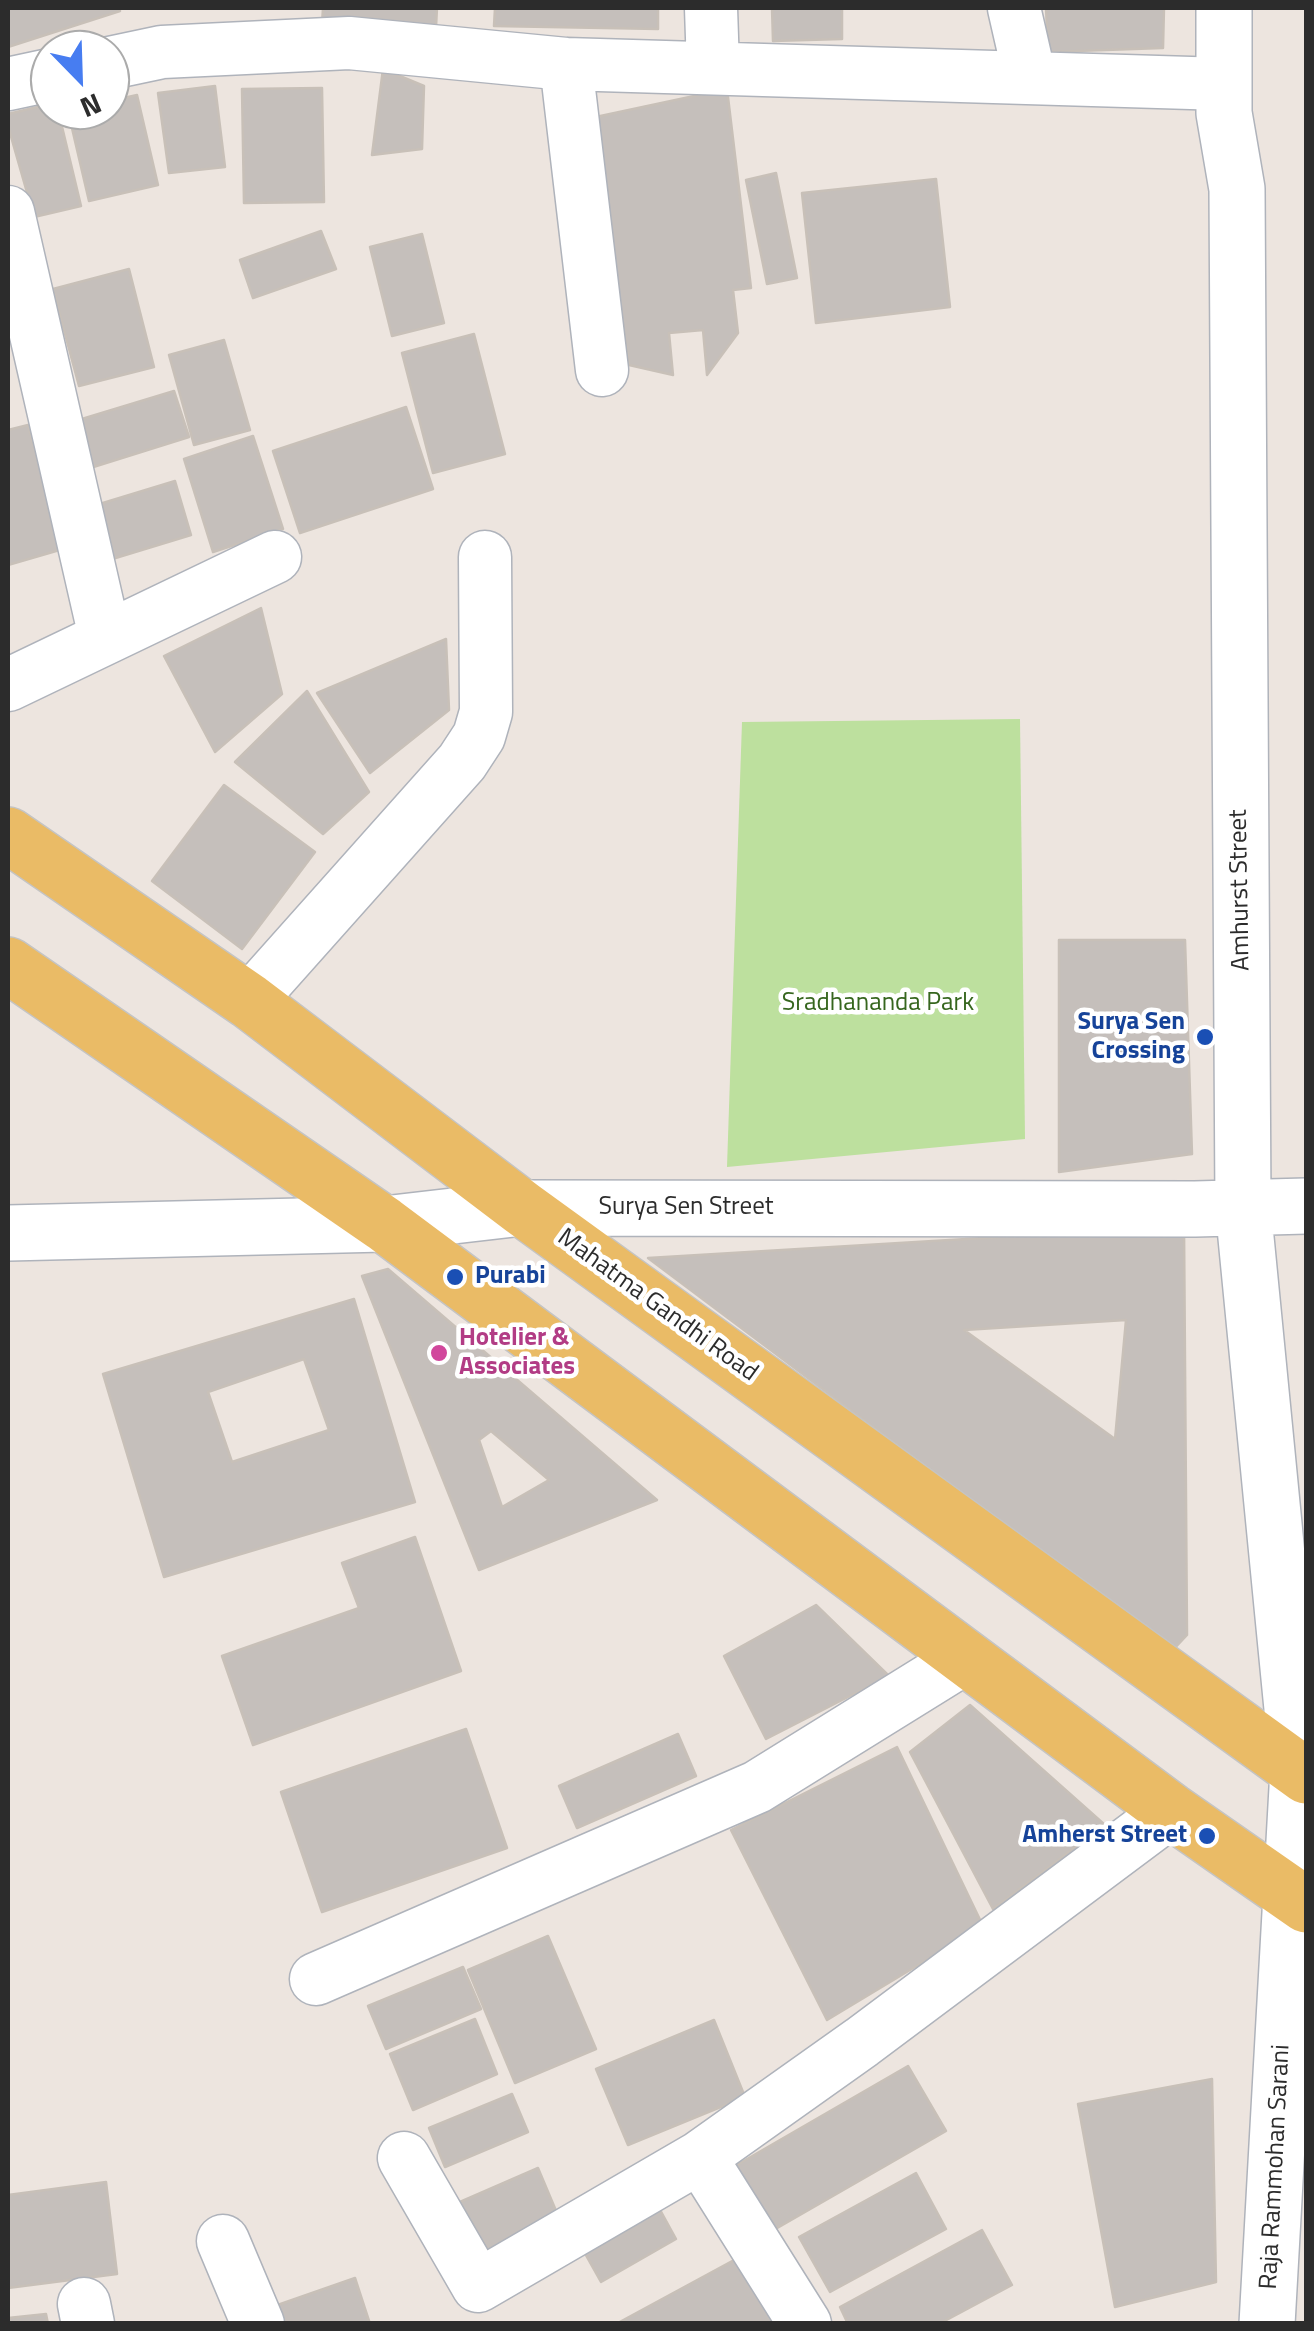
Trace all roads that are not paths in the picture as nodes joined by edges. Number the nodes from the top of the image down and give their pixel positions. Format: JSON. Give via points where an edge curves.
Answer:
{"nodes":[{"id":1,"x":711,"y":8,"type":"edge"},
{"id":2,"x":1014,"y":8,"type":"edge"},
{"id":3,"x":1224,"y":8,"type":"edge"},
{"id":4,"x":155,"y":30,"type":"edge"},
{"id":5,"x":130,"y":48,"type":"edge"},
{"id":6,"x":566,"y":64,"type":"junction"},
{"id":7,"x":713,"y":67,"type":"junction"},
{"id":8,"x":1030,"y":78,"type":"junction"},
{"id":9,"x":1224,"y":84,"type":"junction"},
{"id":10,"x":8,"y":212,"type":"edge"},
{"id":11,"x":602,"y":370,"type":"dead end"},
{"id":12,"x":275,"y":557,"type":"dead end"},
{"id":13,"x":485,"y":557,"type":"dead end"},
{"id":14,"x":105,"y":638,"type":"junction"},
{"id":15,"x":8,"y":685,"type":"edge"},
{"id":16,"x":8,"y":835,"type":"edge"},
{"id":17,"x":8,"y":965,"type":"edge"},
{"id":18,"x":249,"y":1001,"type":"junction"},
{"id":19,"x":1243,"y":1206,"type":"junction"},
{"id":20,"x":1306,"y":1206,"type":"edge"},
{"id":21,"x":522,"y":1208,"type":"junction"},
{"id":22,"x":384,"y":1224,"type":"junction"},
{"id":23,"x":8,"y":1233,"type":"edge"},
{"id":24,"x":965,"y":1658,"type":"junction"},
{"id":25,"x":1302,"y":1773,"type":"edge"},
{"id":26,"x":1171,"y":1811,"type":"junction"},
{"id":27,"x":1299,"y":1900,"type":"edge"},
{"id":28,"x":316,"y":1979,"type":"dead end"},
{"id":29,"x":700,"y":2157,"type":"junction"},
{"id":30,"x":404,"y":2158,"type":"dead end"},
{"id":31,"x":223,"y":2241,"type":"dead end"},
{"id":32,"x":258,"y":2324,"type":"edge"},
{"id":33,"x":804,"y":2324,"type":"edge"},
{"id":34,"x":1267,"y":2324,"type":"edge"}],
"edges":[{"from":1,"to":7,"type":"street"},
{"from":2,"to":8,"type":"street"},
{"from":3,"to":9,"type":"main road","name":"Amhurst Street"},
{"from":4,"to":5,"type":"street"},
{"from":4,"to":6,"type":"street"},
{"from":6,"to":7,"type":"street"},
{"from":6,"to":11,"type":"street"},
{"from":7,"to":8,"type":"street"},
{"from":8,"to":9,"type":"street"},
{"from":9,"to":19,"type":"main road","name":"Amhurst Street","via":[[1237,189]]},
{"from":10,"to":14,"type":"street"},
{"from":12,"to":14,"type":"street"},
{"from":13,"to":18,"type":"street","via":[[486,712],[479,736]]},
{"from":14,"to":15,"type":"street"},
{"from":16,"to":18,"type":"main road","name":"Mahatma Gandhi Road"},
{"from":17,"to":22,"type":"main road"},
{"from":18,"to":21,"type":"main road","name":"Mahatma Gandhi Road"},
{"from":19,"to":20,"type":"main road","name":"Surya Sen Street"},
{"from":19,"to":21,"type":"main road","name":"Surya Sen Street"},
{"from":19,"to":25,"type":"main road","name":"Amhurst Street"},
{"from":21,"to":22,"type":"main road","name":"Surya Sen Street"},
{"from":21,"to":25,"type":"main road","name":"Mahatma Gandhi Road"},
{"from":22,"to":23,"type":"main road","name":"Surya Sen Street"},
{"from":22,"to":24,"type":"main road"},
{"from":24,"to":26,"type":"main road"},
{"from":24,"to":28,"type":"street","via":[[757,1787]]},
{"from":25,"to":27,"type":"main road","name":"Raja Rammohan Sarani"},
{"from":26,"to":27,"type":"main road"},
{"from":26,"to":29,"type":"street"},
{"from":27,"to":34,"type":"main road","name":"Raja Rammohan Sarani"},
{"from":29,"to":30,"type":"street","via":[[478,2286]]},
{"from":29,"to":33,"type":"street"},
{"from":31,"to":32,"type":"street"}]}
